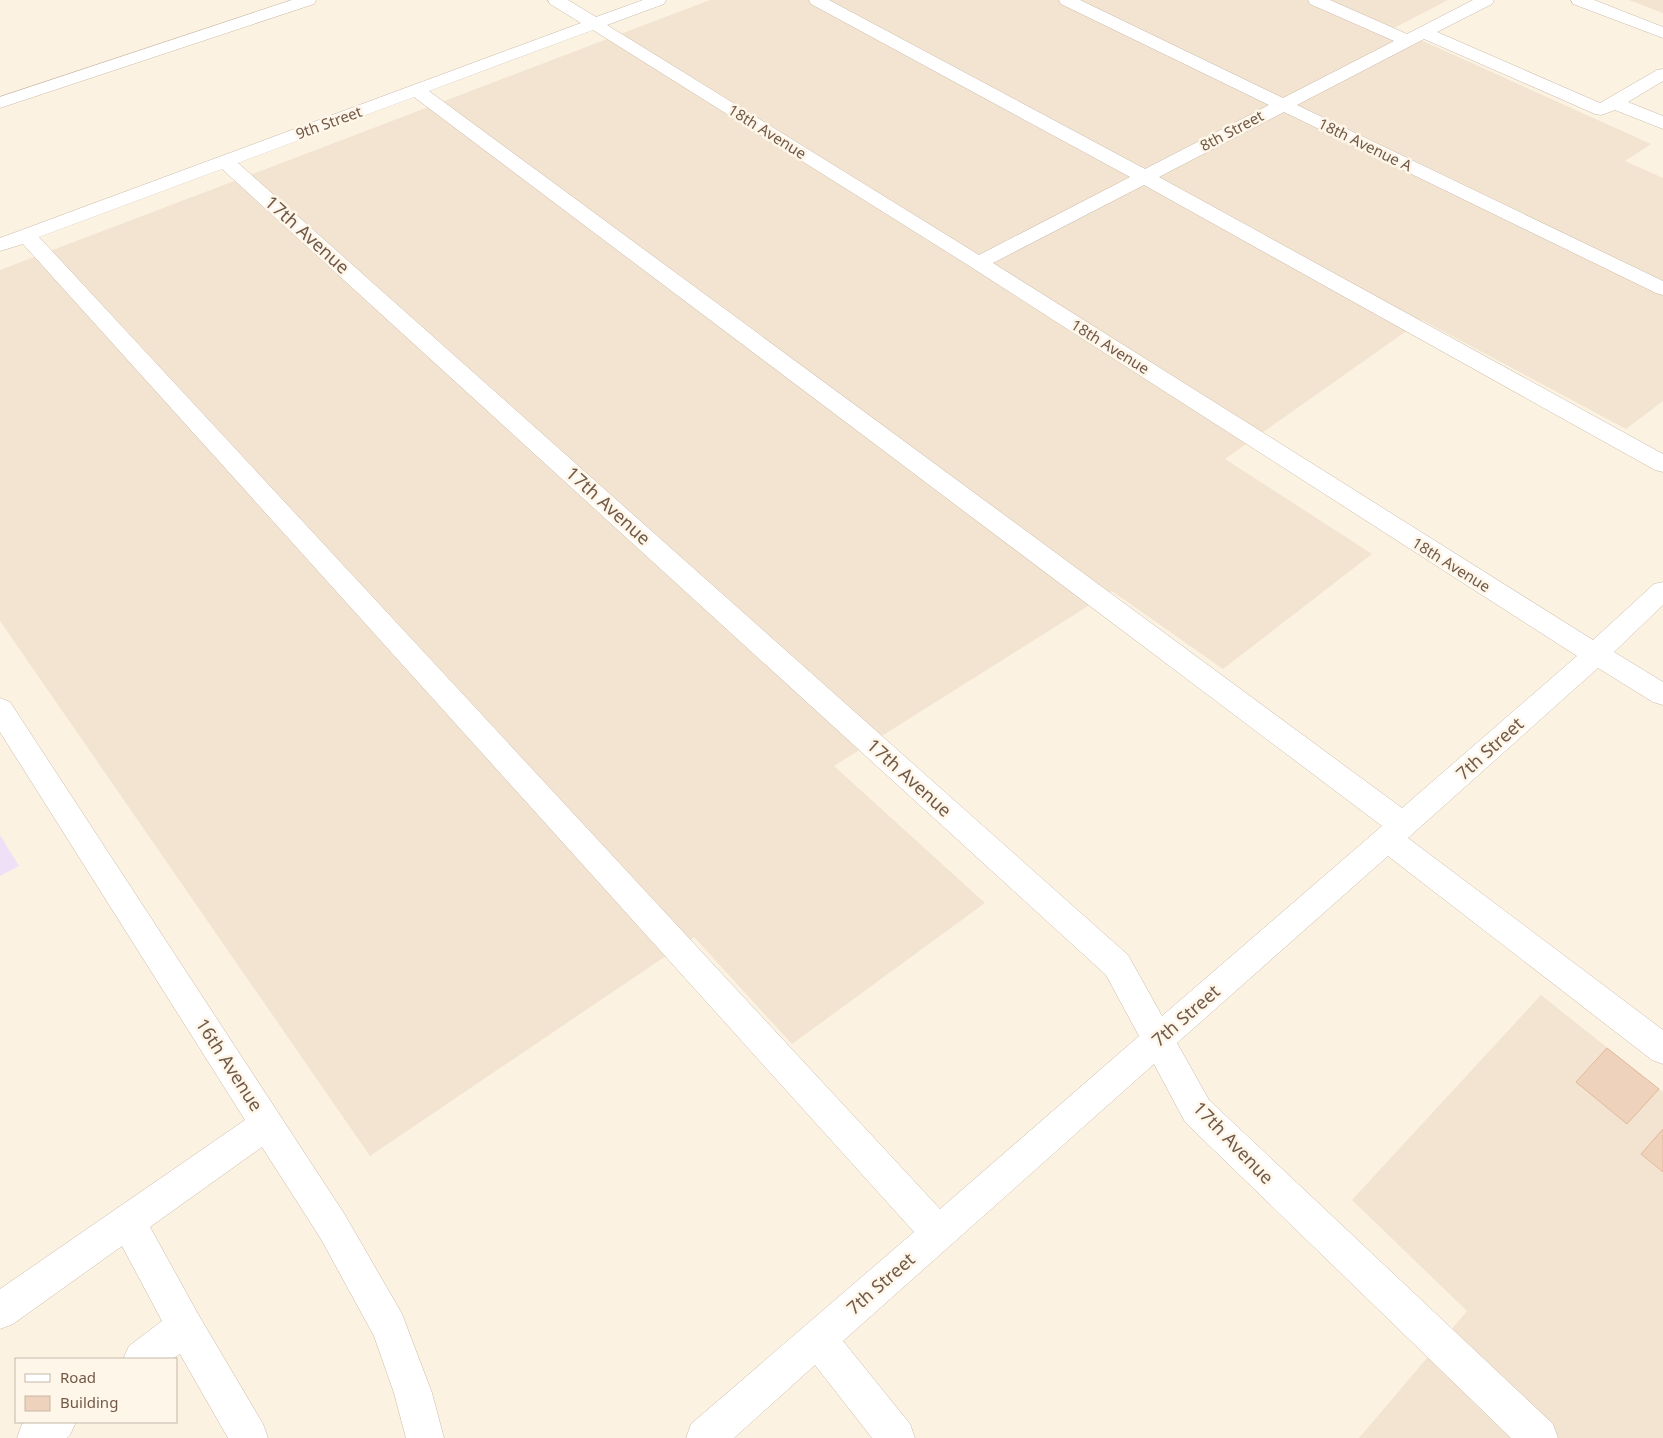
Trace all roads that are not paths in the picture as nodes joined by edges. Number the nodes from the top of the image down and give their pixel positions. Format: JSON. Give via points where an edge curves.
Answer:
{"nodes":[{"id":1,"x":308,"y":0,"type":"edge"},
{"id":2,"x":556,"y":0,"type":"edge"},
{"id":3,"x":658,"y":0,"type":"edge"},
{"id":4,"x":817,"y":0,"type":"edge"},
{"id":5,"x":1067,"y":0,"type":"edge"},
{"id":6,"x":1316,"y":0,"type":"edge"},
{"id":7,"x":1486,"y":0,"type":"edge"},
{"id":8,"x":1579,"y":0,"type":"edge"},
{"id":9,"x":594,"y":24,"type":"junction"},
{"id":10,"x":1663,"y":33,"type":"edge"},
{"id":11,"x":1414,"y":36,"type":"junction"},
{"id":12,"x":1663,"y":74,"type":"edge"},
{"id":13,"x":416,"y":90,"type":"junction"},
{"id":14,"x":0,"y":103,"type":"edge"},
{"id":15,"x":1614,"y":103,"type":"junction"},
{"id":16,"x":1282,"y":104,"type":"junction"},
{"id":17,"x":1663,"y":123,"type":"edge"},
{"id":18,"x":225,"y":162,"type":"junction"},
{"id":19,"x":1145,"y":177,"type":"junction"},
{"id":20,"x":26,"y":235,"type":"junction"},
{"id":21,"x":0,"y":245,"type":"edge"},
{"id":22,"x":978,"y":263,"type":"junction"},
{"id":23,"x":1663,"y":289,"type":"edge"},
{"id":24,"x":1663,"y":464,"type":"edge"},
{"id":25,"x":1663,"y":591,"type":"edge"},
{"id":26,"x":1596,"y":655,"type":"junction"},
{"id":27,"x":1663,"y":696,"type":"edge"},
{"id":28,"x":0,"y":709,"type":"edge"},
{"id":29,"x":1395,"y":832,"type":"junction"},
{"id":30,"x":1158,"y":1040,"type":"junction"},
{"id":31,"x":1663,"y":1049,"type":"edge"},
{"id":32,"x":267,"y":1124,"type":"junction"},
{"id":33,"x":128,"y":1221,"type":"junction"},
{"id":34,"x":939,"y":1233,"type":"junction"},
{"id":35,"x":0,"y":1311,"type":"edge"},
{"id":36,"x":185,"y":1327,"type":"junction"},
{"id":37,"x":818,"y":1339,"type":"junction"},
{"id":38,"x":143,"y":1358,"type":"edge"},
{"id":39,"x":57,"y":1423,"type":"edge"},
{"id":40,"x":36,"y":1438,"type":"edge"},
{"id":41,"x":249,"y":1438,"type":"edge"},
{"id":42,"x":424,"y":1438,"type":"edge"},
{"id":43,"x":705,"y":1438,"type":"edge"},
{"id":44,"x":896,"y":1438,"type":"edge"},
{"id":45,"x":1540,"y":1438,"type":"edge"}],
"edges":[{"from":1,"to":14,"type":"street"},
{"from":2,"to":9,"type":"street","name":"18th Avenue"},
{"from":3,"to":9,"type":"street","name":"9th Street"},
{"from":4,"to":19,"type":"street"},
{"from":5,"to":16,"type":"street","name":"18th Avenue A"},
{"from":6,"to":11,"type":"street"},
{"from":7,"to":11,"type":"street","name":"8th Street"},
{"from":8,"to":10,"type":"street"},
{"from":9,"to":13,"type":"street","name":"9th Street"},
{"from":9,"to":22,"type":"street","name":"18th Avenue"},
{"from":11,"to":15,"type":"street","via":[[1601,110]]},
{"from":11,"to":16,"type":"street","name":"8th Street"},
{"from":12,"to":15,"type":"street"},
{"from":13,"to":18,"type":"street","name":"9th Street"},
{"from":13,"to":29,"type":"street"},
{"from":15,"to":17,"type":"street"},
{"from":16,"to":19,"type":"street","name":"8th Street"},
{"from":16,"to":23,"type":"street","name":"18th Avenue A"},
{"from":18,"to":20,"type":"street","name":"9th Street"},
{"from":18,"to":30,"type":"street","name":"17th Avenue","via":[[1117,965]]},
{"from":19,"to":22,"type":"street","name":"8th Street"},
{"from":19,"to":24,"type":"street"},
{"from":20,"to":21,"type":"street","name":"9th Street"},
{"from":20,"to":34,"type":"street"},
{"from":22,"to":26,"type":"street","name":"18th Avenue"},
{"from":25,"to":26,"type":"street","name":"7th Street"},
{"from":26,"to":27,"type":"street","name":"18th Avenue"},
{"from":26,"to":29,"type":"street","name":"7th Street"},
{"from":28,"to":32,"type":"street","name":"16th Avenue"},
{"from":29,"to":30,"type":"street","name":"7th Street"},
{"from":29,"to":31,"type":"street"},
{"from":30,"to":34,"type":"street","name":"7th Street"},
{"from":30,"to":45,"type":"street","name":"17th Avenue","via":[[1197,1111]]},
{"from":32,"to":33,"type":"street"},
{"from":32,"to":42,"type":"street","name":"16th Avenue","via":[[333,1227],[389,1327],[413,1393]]},
{"from":33,"to":35,"type":"street"},
{"from":33,"to":36,"type":"street"},
{"from":34,"to":37,"type":"street","name":"7th Street"},
{"from":36,"to":38,"type":"street"},
{"from":36,"to":41,"type":"street"},
{"from":37,"to":43,"type":"street","name":"7th Street"},
{"from":37,"to":44,"type":"street"},
{"from":39,"to":40,"type":"street"}]}
